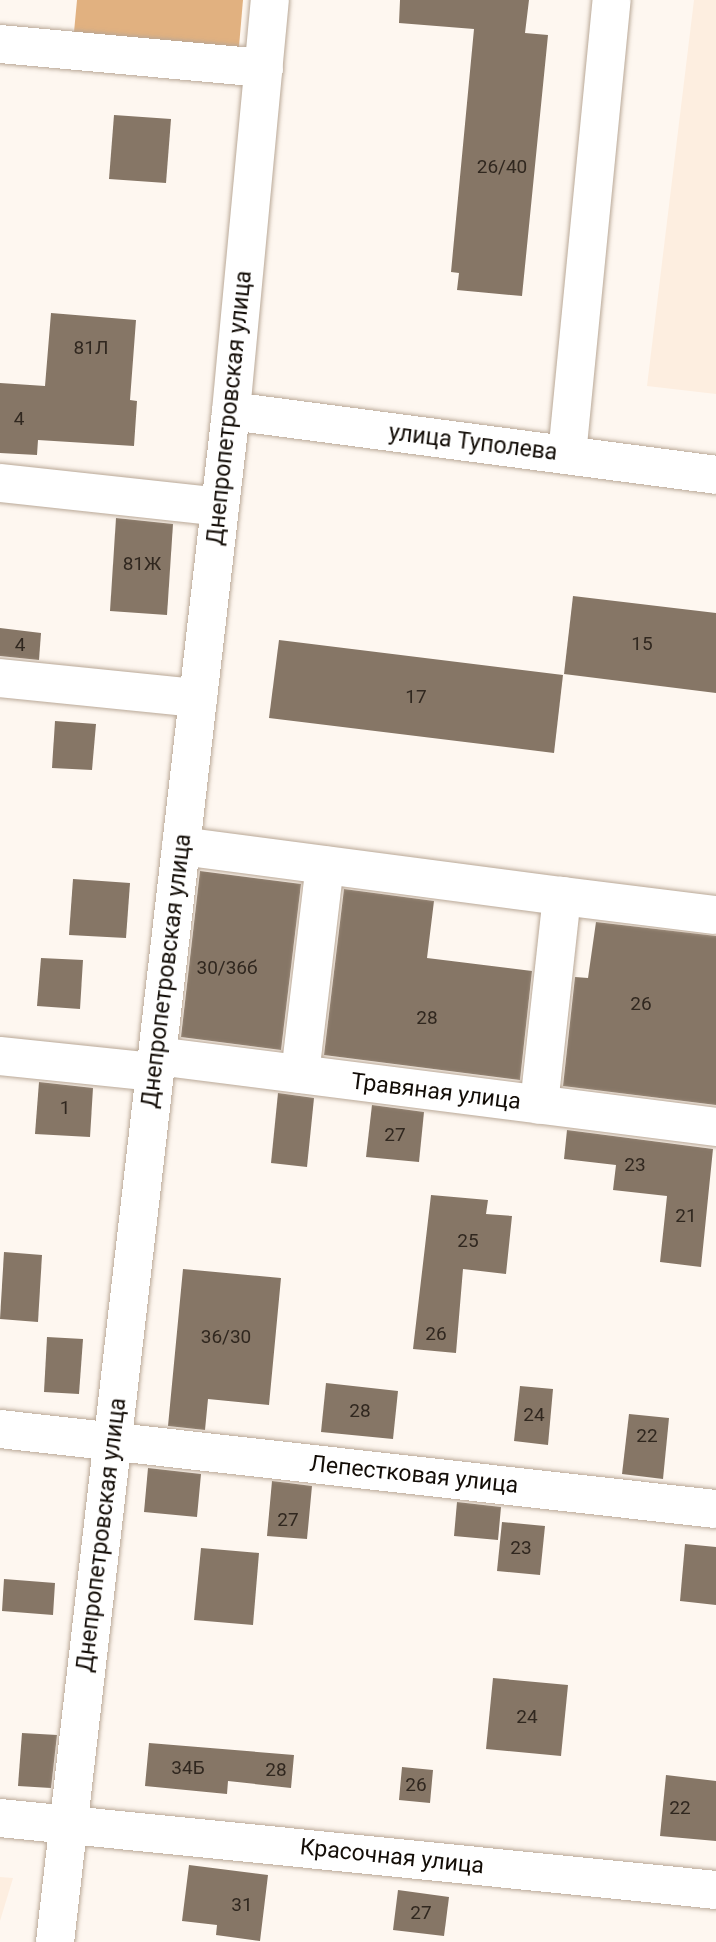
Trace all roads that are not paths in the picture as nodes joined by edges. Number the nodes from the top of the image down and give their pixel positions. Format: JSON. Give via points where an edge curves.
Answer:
{"nodes":[{"id":1,"x":270,"y":0,"type":"edge"},
{"id":2,"x":612,"y":0,"type":"edge"},
{"id":3,"x":0,"y":44,"type":"edge"},
{"id":4,"x":264,"y":68,"type":"junction"},
{"id":5,"x":231,"y":411,"type":"junction"},
{"id":6,"x":567,"y":455,"type":"junction"},
{"id":7,"x":716,"y":475,"type":"edge"},
{"id":8,"x":0,"y":483,"type":"edge"},
{"id":9,"x":220,"y":507,"type":"junction"},
{"id":10,"x":0,"y":678,"type":"edge"},
{"id":11,"x":198,"y":698,"type":"junction"},
{"id":12,"x":181,"y":846,"type":"junction"},
{"id":13,"x":325,"y":865,"type":"junction"},
{"id":14,"x":562,"y":896,"type":"junction"},
{"id":15,"x":715,"y":915,"type":"edge"},
{"id":16,"x":0,"y":1056,"type":"edge"},
{"id":17,"x":156,"y":1064,"type":"junction"},
{"id":18,"x":300,"y":1074,"type":"junction"},
{"id":19,"x":539,"y":1105,"type":"junction"},
{"id":20,"x":716,"y":1128,"type":"edge"},
{"id":21,"x":0,"y":1429,"type":"edge"},
{"id":22,"x":113,"y":1440,"type":"junction"},
{"id":23,"x":716,"y":1509,"type":"edge"},
{"id":24,"x":0,"y":1818,"type":"edge"},
{"id":25,"x":68,"y":1824,"type":"junction"},
{"id":26,"x":716,"y":1890,"type":"edge"},
{"id":27,"x":55,"y":1942,"type":"edge"}],
"edges":[{"from":1,"to":4,"type":"street","name":"Днепропетровская улица"},
{"from":2,"to":6,"type":"street"},
{"from":3,"to":4,"type":"street"},
{"from":4,"to":5,"type":"street","name":"Днепропетровская улица"},
{"from":5,"to":6,"type":"street","name":"улица Туполева"},
{"from":5,"to":9,"type":"street","name":"Днепропетровская улица"},
{"from":6,"to":7,"type":"street","name":"улица Туполева"},
{"from":8,"to":9,"type":"street"},
{"from":9,"to":11,"type":"street","name":"Днепропетровская улица"},
{"from":10,"to":11,"type":"street"},
{"from":11,"to":12,"type":"street","name":"Днепропетровская улица"},
{"from":12,"to":13,"type":"street"},
{"from":12,"to":17,"type":"street","name":"Днепропетровская улица"},
{"from":13,"to":14,"type":"street"},
{"from":13,"to":18,"type":"street"},
{"from":14,"to":15,"type":"street"},
{"from":14,"to":19,"type":"street"},
{"from":16,"to":17,"type":"street","name":"Травяная улица"},
{"from":17,"to":18,"type":"street","name":"Травяная улица"},
{"from":17,"to":22,"type":"street","name":"Днепропетровская улица"},
{"from":18,"to":19,"type":"street","name":"Травяная улица"},
{"from":19,"to":20,"type":"street","name":"Травяная улица"},
{"from":21,"to":22,"type":"street","name":"Лепестковая улица"},
{"from":22,"to":23,"type":"street","name":"Лепестковая улица"},
{"from":22,"to":25,"type":"street","name":"Днепропетровская улица"},
{"from":24,"to":25,"type":"street","name":"Красочная улица"},
{"from":25,"to":26,"type":"street","name":"Красочная улица"},
{"from":25,"to":27,"type":"street","name":"Днепропетровская улица"}]}
